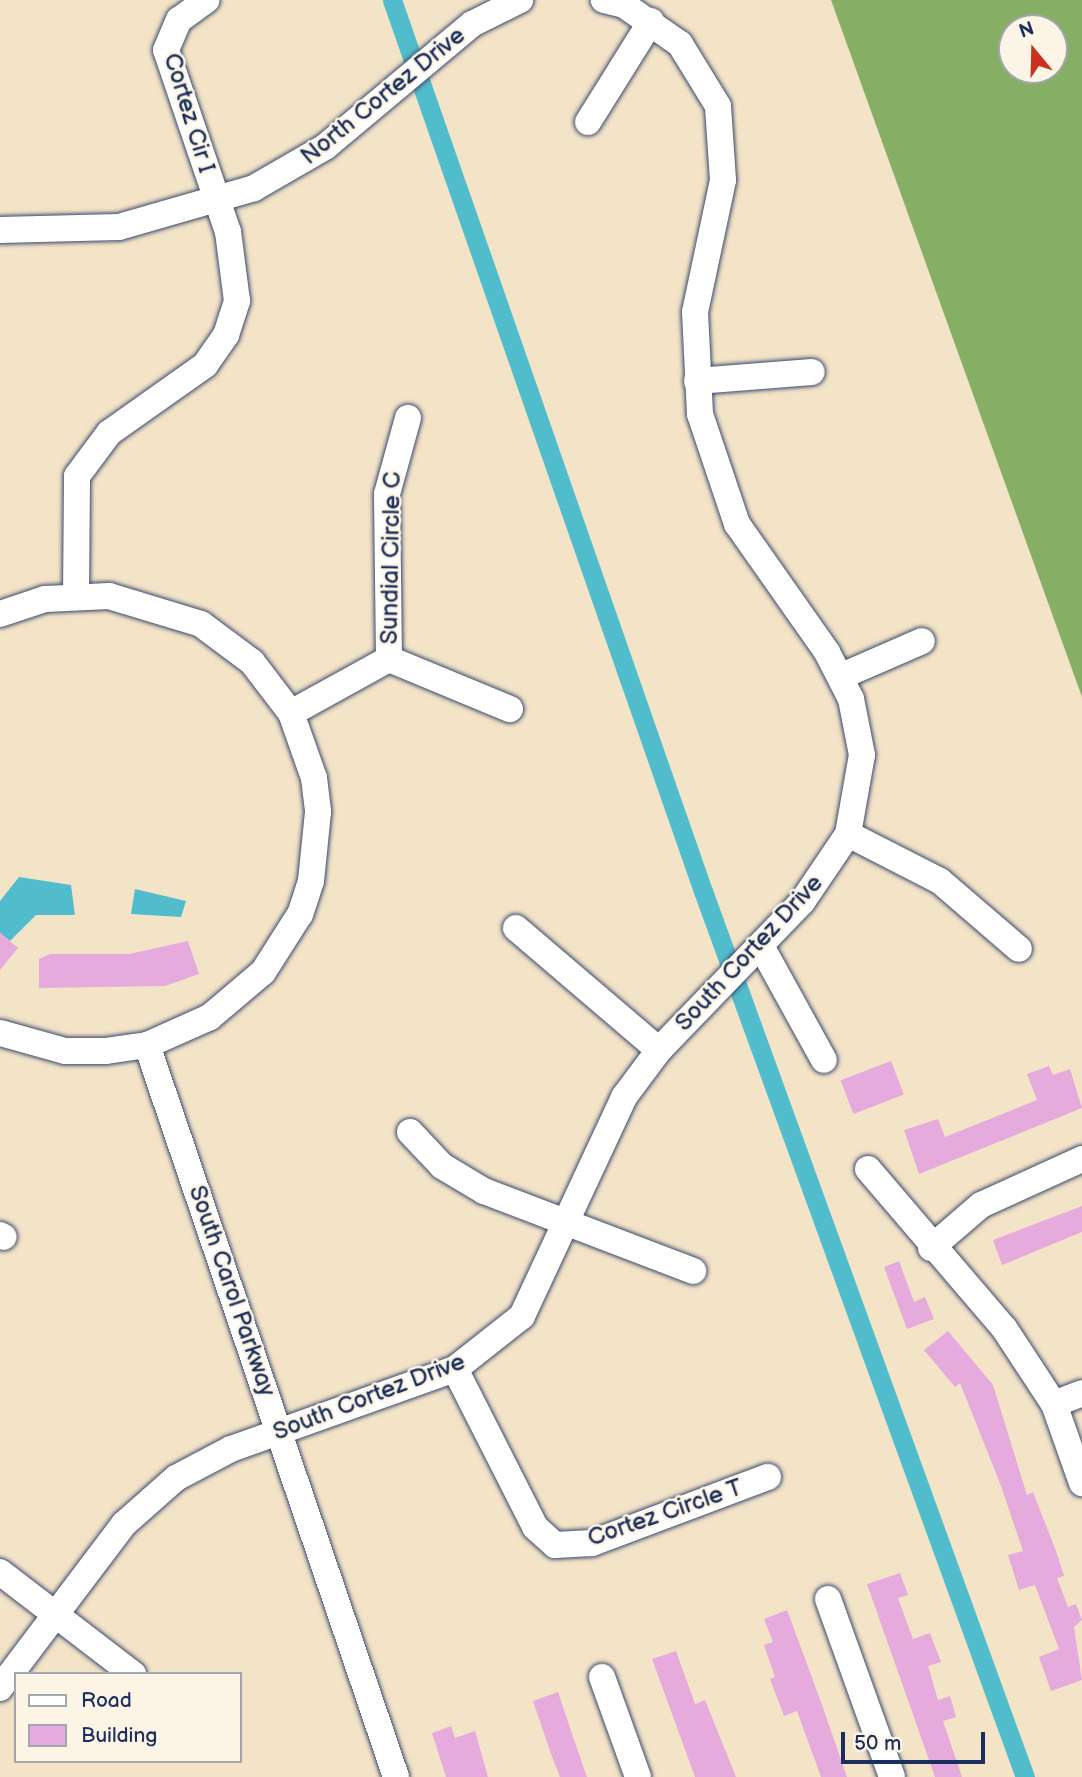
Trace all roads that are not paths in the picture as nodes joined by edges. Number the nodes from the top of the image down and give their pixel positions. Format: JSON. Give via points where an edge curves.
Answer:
{"nodes":[{"id":1,"x":208,"y":0,"type":"edge"},
{"id":2,"x":520,"y":0,"type":"edge"},
{"id":3,"x":604,"y":0,"type":"edge"},
{"id":4,"x":651,"y":21,"type":"junction"},
{"id":5,"x":588,"y":122,"type":"dead end"},
{"id":6,"x":218,"y":201,"type":"junction"},
{"id":7,"x":0,"y":230,"type":"edge"},
{"id":8,"x":812,"y":372,"type":"dead end"},
{"id":9,"x":696,"y":381,"type":"junction"},
{"id":10,"x":408,"y":418,"type":"dead end"},
{"id":11,"x":76,"y":595,"type":"junction"},
{"id":12,"x":0,"y":614,"type":"edge"},
{"id":13,"x":922,"y":640,"type":"dead end"},
{"id":14,"x":389,"y":659,"type":"junction"},
{"id":15,"x":842,"y":676,"type":"junction"},
{"id":16,"x":510,"y":709,"type":"dead end"},
{"id":17,"x":291,"y":713,"type":"junction"},
{"id":18,"x":848,"y":834,"type":"junction"},
{"id":19,"x":516,"y":928,"type":"dead end"},
{"id":20,"x":1019,"y":949,"type":"dead end"},
{"id":21,"x":755,"y":952,"type":"junction"},
{"id":22,"x":0,"y":1033,"type":"edge"},
{"id":23,"x":147,"y":1045,"type":"junction"},
{"id":24,"x":659,"y":1050,"type":"junction"},
{"id":25,"x":824,"y":1060,"type":"dead end"},
{"id":26,"x":410,"y":1132,"type":"dead end"},
{"id":27,"x":1082,"y":1159,"type":"edge"},
{"id":28,"x":868,"y":1169,"type":"dead end"},
{"id":29,"x":566,"y":1222,"type":"junction"},
{"id":30,"x":931,"y":1248,"type":"junction"},
{"id":31,"x":693,"y":1271,"type":"dead end"},
{"id":32,"x":455,"y":1369,"type":"junction"},
{"id":33,"x":1082,"y":1393,"type":"edge"},
{"id":34,"x":1054,"y":1404,"type":"junction"},
{"id":35,"x":281,"y":1431,"type":"junction"},
{"id":36,"x":768,"y":1477,"type":"dead end"},
{"id":37,"x":1082,"y":1483,"type":"edge"},
{"id":38,"x":0,"y":1572,"type":"edge"},
{"id":39,"x":828,"y":1599,"type":"dead end"},
{"id":40,"x":56,"y":1611,"type":"junction"},
{"id":41,"x":130,"y":1672,"type":"edge"},
{"id":42,"x":602,"y":1677,"type":"dead end"},
{"id":43,"x":0,"y":1688,"type":"edge"},
{"id":44,"x":396,"y":1777,"type":"edge"},
{"id":45,"x":638,"y":1777,"type":"edge"},
{"id":46,"x":892,"y":1777,"type":"edge"}],
"edges":[{"from":1,"to":6,"type":"street","name":"Cortez Cir I","via":[[179,20],[166,50]]},
{"from":2,"to":6,"type":"street","name":"North Cortez Drive","via":[[472,24],[296,167]]},
{"from":3,"to":4,"type":"street","name":"South Cortez Drive"},
{"from":4,"to":5,"type":"street"},
{"from":4,"to":9,"type":"street","name":"South Cortez Drive","via":[[698,66],[722,124],[723,180],[695,312]]},
{"from":6,"to":7,"type":"street","name":"North Cortez Drive","via":[[119,227]]},
{"from":6,"to":11,"type":"street","name":"Cortez Cir I","via":[[235,259],[233,318],[205,365],[109,433],[84,463],[73,496]]},
{"from":8,"to":9,"type":"street"},
{"from":9,"to":15,"type":"street","name":"South Cortez Drive","via":[[706,442],[729,508],[757,559]]},
{"from":10,"to":14,"type":"street","name":"Sundial Circle C","via":[[387,494]]},
{"from":11,"to":12,"type":"street"},
{"from":11,"to":17,"type":"street","via":[[141,601],[201,624],[252,662]]},
{"from":13,"to":15,"type":"street"},
{"from":14,"to":16,"type":"street","name":"Sundial Circle C"},
{"from":14,"to":17,"type":"street","name":"Sundial Circle C"},
{"from":15,"to":18,"type":"street","name":"South Cortez Drive","via":[[862,755]]},
{"from":17,"to":23,"type":"street","via":[[305,745],[318,812],[311,881],[300,914],[277,953],[239,997],[180,1033]]},
{"from":18,"to":20,"type":"street","via":[[940,881]]},
{"from":18,"to":21,"type":"street","name":"South Cortez Drive","via":[[821,878]]},
{"from":19,"to":24,"type":"street"},
{"from":21,"to":24,"type":"street","name":"South Cortez Drive"},
{"from":21,"to":25,"type":"street"},
{"from":22,"to":23,"type":"street","via":[[65,1051]]},
{"from":23,"to":35,"type":"street","name":"South Carol Parkway"},
{"from":24,"to":29,"type":"street","name":"South Cortez Drive","via":[[605,1128]]},
{"from":26,"to":29,"type":"street","via":[[442,1166],[484,1191]]},
{"from":27,"to":30,"type":"street","via":[[981,1205]]},
{"from":28,"to":30,"type":"street"},
{"from":29,"to":31,"type":"street"},
{"from":29,"to":32,"type":"street","name":"South Cortez Drive","via":[[522,1316]]},
{"from":30,"to":34,"type":"street","via":[[1004,1328]]},
{"from":32,"to":35,"type":"street","name":"South Cortez Drive"},
{"from":32,"to":36,"type":"street","name":"Cortez Circle T","via":[[535,1527],[555,1545],[592,1543]]},
{"from":33,"to":34,"type":"street"},
{"from":34,"to":37,"type":"street"},
{"from":35,"to":40,"type":"street","name":"South Cortez Drive","via":[[206,1461],[149,1499]]},
{"from":35,"to":44,"type":"street","name":"South Carol Parkway"},
{"from":38,"to":40,"type":"street"},
{"from":39,"to":46,"type":"street"},
{"from":40,"to":41,"type":"street"},
{"from":40,"to":43,"type":"street","name":"South Cortez Drive"},
{"from":42,"to":45,"type":"street"}]}
